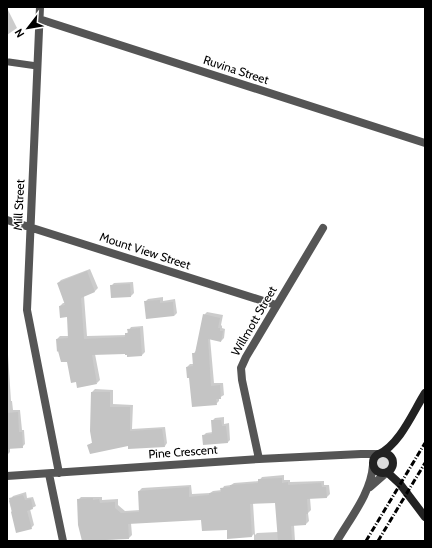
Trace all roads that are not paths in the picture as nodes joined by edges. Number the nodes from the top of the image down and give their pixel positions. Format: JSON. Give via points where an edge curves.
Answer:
{"nodes":[{"id":1,"x":40,"y":7,"type":"edge"},
{"id":2,"x":39,"y":19,"type":"junction"},
{"id":3,"x":9,"y":62,"type":"dead end"},
{"id":4,"x":37,"y":66,"type":"junction"},
{"id":5,"x":425,"y":143,"type":"edge"},
{"id":6,"x":7,"y":220,"type":"edge"},
{"id":7,"x":30,"y":227,"type":"junction"},
{"id":8,"x":324,"y":228,"type":"dead end"},
{"id":9,"x":276,"y":305,"type":"junction"},
{"id":10,"x":425,"y":393,"type":"edge"},
{"id":11,"x":399,"y":436,"type":"junction"},
{"id":12,"x":361,"y":454,"type":"junction"},
{"id":13,"x":379,"y":454,"type":"junction"},
{"id":14,"x":259,"y":459,"type":"junction"},
{"id":15,"x":393,"y":463,"type":"junction"},
{"id":16,"x":373,"y":464,"type":"junction"},
{"id":17,"x":387,"y":472,"type":"junction"},
{"id":18,"x":59,"y":473,"type":"junction"},
{"id":19,"x":49,"y":474,"type":"junction"},
{"id":20,"x":7,"y":476,"type":"edge"},
{"id":21,"x":400,"y":484,"type":"junction"},
{"id":22,"x":367,"y":490,"type":"junction"},
{"id":23,"x":425,"y":517,"type":"edge"},
{"id":24,"x":63,"y":541,"type":"edge"},
{"id":25,"x":337,"y":541,"type":"edge"}],
"edges":[{"from":1,"to":2,"type":"street","name":"Mill Street"},
{"from":2,"to":4,"type":"street","name":"Mill Street"},
{"from":2,"to":5,"type":"street","name":"Ruvina Street"},
{"from":3,"to":4,"type":"lane"},
{"from":4,"to":7,"type":"street","name":"Mill Street"},
{"from":6,"to":7,"type":"street","name":"Mount View Street"},
{"from":7,"to":9,"type":"street","name":"Mount View Street"},
{"from":7,"to":18,"type":"street","name":"Mill Street","via":[[27,310]]},
{"from":8,"to":9,"type":"street","name":"Willmott Street"},
{"from":9,"to":14,"type":"street","name":"Willmott Street","via":[[241,368]]},
{"from":10,"to":11,"type":"street"},
{"from":11,"to":13,"type":"street"},
{"from":11,"to":15,"type":"street"},
{"from":12,"to":13,"type":"street","name":"Pine Crescent"},
{"from":12,"to":14,"type":"street","name":"Pine Crescent"},
{"from":12,"to":16,"type":"street"},
{"from":13,"to":15,"type":"street","via":[[388,454]]},
{"from":13,"to":16,"type":"street","via":[[374,458]]},
{"from":14,"to":18,"type":"street","name":"Pine Crescent"},
{"from":15,"to":17,"type":"street"},
{"from":15,"to":21,"type":"street"},
{"from":16,"to":17,"type":"street","via":[[378,472]]},
{"from":16,"to":22,"type":"street"},
{"from":17,"to":21,"type":"street"},
{"from":17,"to":22,"type":"street"},
{"from":18,"to":19,"type":"street","name":"Pine Crescent"},
{"from":19,"to":20,"type":"street","name":"Pine Crescent"},
{"from":19,"to":24,"type":"street"},
{"from":21,"to":23,"type":"street"},
{"from":22,"to":25,"type":"street"}]}
